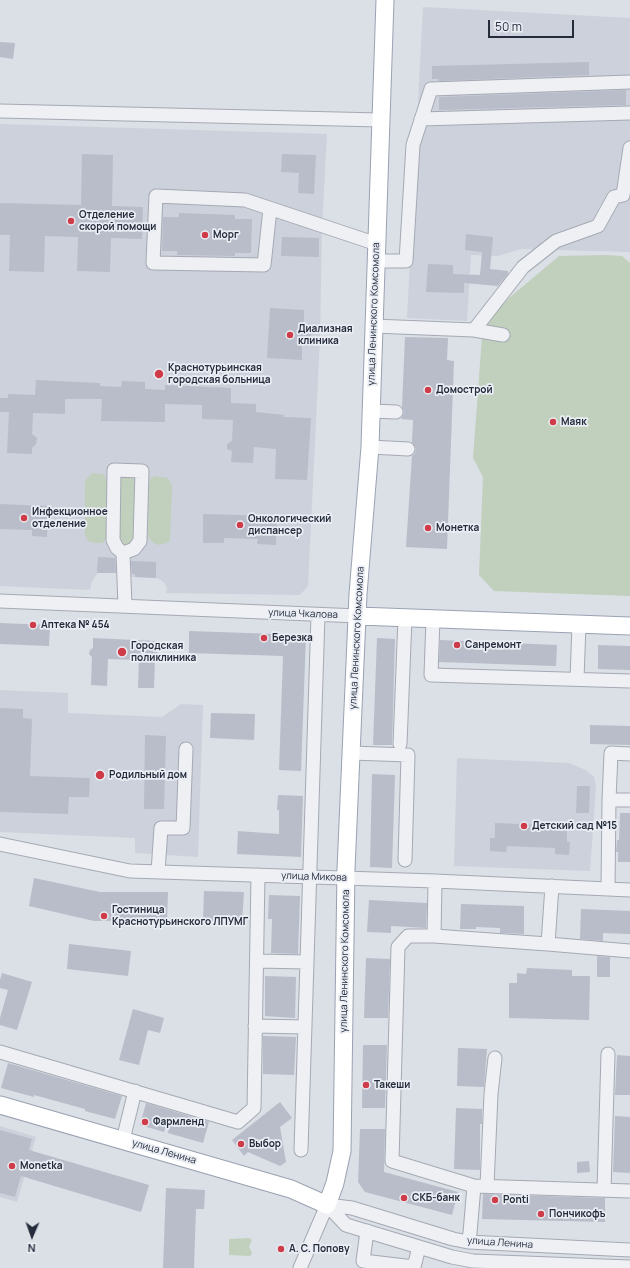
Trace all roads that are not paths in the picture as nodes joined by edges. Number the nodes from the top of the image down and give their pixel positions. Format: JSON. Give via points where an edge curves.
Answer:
{"nodes":[{"id":1,"x":385,"y":0,"type":"edge"},
{"id":2,"x":630,"y":82,"type":"edge"},
{"id":3,"x":0,"y":110,"type":"edge"},
{"id":4,"x":630,"y":113,"type":"edge"},
{"id":5,"x":421,"y":119,"type":"junction"},
{"id":6,"x":380,"y":120,"type":"junction"},
{"id":7,"x":630,"y":148,"type":"edge"},
{"id":8,"x":270,"y":209,"type":"junction"},
{"id":9,"x":376,"y":244,"type":"junction"},
{"id":10,"x":376,"y":261,"type":"junction"},
{"id":11,"x":373,"y":326,"type":"junction"},
{"id":12,"x":474,"y":330,"type":"junction"},
{"id":13,"x":503,"y":335,"type":"dead end"},
{"id":14,"x":371,"y":411,"type":"junction"},
{"id":15,"x":396,"y":412,"type":"dead end"},
{"id":16,"x":370,"y":447,"type":"junction"},
{"id":17,"x":408,"y":449,"type":"dead end"},
{"id":18,"x":123,"y":553,"type":"junction"},
{"id":19,"x":0,"y":601,"type":"edge"},
{"id":20,"x":124,"y":606,"type":"junction"},
{"id":21,"x":318,"y":615,"type":"junction"},
{"id":22,"x":358,"y":616,"type":"junction"},
{"id":23,"x":405,"y":618,"type":"junction"},
{"id":24,"x":433,"y":619,"type":"junction"},
{"id":25,"x":579,"y":624,"type":"junction"},
{"id":26,"x":630,"y":626,"type":"edge"},
{"id":27,"x":577,"y":679,"type":"junction"},
{"id":28,"x":630,"y":681,"type":"edge"},
{"id":29,"x":400,"y":744,"type":"dead end"},
{"id":30,"x":186,"y":748,"type":"dead end"},
{"id":31,"x":351,"y":753,"type":"junction"},
{"id":32,"x":630,"y":754,"type":"edge"},
{"id":33,"x":609,"y":800,"type":"junction"},
{"id":34,"x":630,"y":800,"type":"edge"},
{"id":35,"x":0,"y":844,"type":"edge"},
{"id":36,"x":405,"y":860,"type":"dead end"},
{"id":37,"x":158,"y":872,"type":"junction"},
{"id":38,"x":258,"y":875,"type":"junction"},
{"id":39,"x":310,"y":876,"type":"junction"},
{"id":40,"x":347,"y":878,"type":"junction"},
{"id":41,"x":435,"y":881,"type":"junction"},
{"id":42,"x":552,"y":886,"type":"junction"},
{"id":43,"x":608,"y":888,"type":"junction"},
{"id":44,"x":630,"y":890,"type":"edge"},
{"id":45,"x":434,"y":936,"type":"junction"},
{"id":46,"x":548,"y":944,"type":"junction"},
{"id":47,"x":630,"y":951,"type":"edge"},
{"id":48,"x":256,"y":961,"type":"junction"},
{"id":49,"x":307,"y":962,"type":"junction"},
{"id":50,"x":256,"y":1026,"type":"junction"},
{"id":51,"x":305,"y":1027,"type":"junction"},
{"id":52,"x":0,"y":1052,"type":"edge"},
{"id":53,"x":608,"y":1054,"type":"dead end"},
{"id":54,"x":495,"y":1058,"type":"dead end"},
{"id":55,"x":135,"y":1091,"type":"junction"},
{"id":56,"x":0,"y":1105,"type":"edge"},
{"id":57,"x":123,"y":1140,"type":"junction"},
{"id":58,"x":301,"y":1150,"type":"dead end"},
{"id":59,"x":474,"y":1186,"type":"junction"},
{"id":60,"x":487,"y":1186,"type":"junction"},
{"id":61,"x":604,"y":1190,"type":"junction"},
{"id":62,"x":630,"y":1191,"type":"edge"},
{"id":63,"x":327,"y":1205,"type":"junction"},
{"id":64,"x":366,"y":1231,"type":"junction"},
{"id":65,"x":468,"y":1242,"type":"junction"},
{"id":66,"x":418,"y":1247,"type":"junction"},
{"id":67,"x":630,"y":1250,"type":"edge"},
{"id":68,"x":492,"y":1265,"type":"edge"},
{"id":69,"x":605,"y":1267,"type":"edge"},
{"id":70,"x":630,"y":1267,"type":"edge"},
{"id":71,"x":300,"y":1268,"type":"edge"}],
"edges":[{"from":1,"to":6,"type":"main road","name":"улица Ленинского Комсомола"},
{"from":2,"to":5,"type":"street","via":[[431,88]]},
{"from":3,"to":6,"type":"street"},
{"from":4,"to":5,"type":"street"},
{"from":5,"to":10,"type":"street","via":[[413,145],[406,260]]},
{"from":6,"to":9,"type":"main road","name":"улица Ленинского Комсомола"},
{"from":7,"to":12,"type":"street","via":[[623,195],[614,197],[598,226],[556,241],[523,266]]},
{"from":8,"to":8,"type":"street","via":[[245,200],[156,196],[153,263],[264,266]]},
{"from":8,"to":9,"type":"street"},
{"from":9,"to":10,"type":"main road","name":"улица Ленинского Комсомола"},
{"from":10,"to":11,"type":"main road","name":"улица Ленинского Комсомола"},
{"from":11,"to":12,"type":"street"},
{"from":11,"to":14,"type":"main road","name":"улица Ленинского Комсомола"},
{"from":12,"to":13,"type":"street"},
{"from":14,"to":15,"type":"street"},
{"from":14,"to":16,"type":"main road","name":"улица Ленинского Комсомола"},
{"from":16,"to":17,"type":"street"},
{"from":16,"to":22,"type":"main road","name":"улица Ленинского Комсомола"},
{"from":18,"to":18,"type":"street","via":[[134,549],[140,541],[142,471],[114,470],[113,540]]},
{"from":18,"to":20,"type":"street"},
{"from":19,"to":20,"type":"street","name":"улица Чкалова"},
{"from":20,"to":21,"type":"street","name":"улица Чкалова"},
{"from":21,"to":22,"type":"street","name":"улица Чкалова"},
{"from":21,"to":39,"type":"street"},
{"from":22,"to":23,"type":"main road","name":"улица Чкалова"},
{"from":22,"to":31,"type":"main road","name":"улица Ленинского Комсомола"},
{"from":23,"to":24,"type":"main road","name":"улица Чкалова"},
{"from":23,"to":29,"type":"street"},
{"from":24,"to":25,"type":"main road","name":"улица Чкалова"},
{"from":24,"to":27,"type":"street","via":[[431,675]]},
{"from":25,"to":26,"type":"main road","name":"улица Чкалова"},
{"from":25,"to":27,"type":"street"},
{"from":27,"to":28,"type":"street"},
{"from":30,"to":37,"type":"street","via":[[182,828],[161,828]]},
{"from":31,"to":36,"type":"street","via":[[408,755]]},
{"from":31,"to":40,"type":"main road","name":"улица Ленинского Комсомола"},
{"from":32,"to":33,"type":"street","via":[[611,753]]},
{"from":33,"to":34,"type":"street"},
{"from":33,"to":43,"type":"street"},
{"from":35,"to":37,"type":"street","name":"улица Микова","via":[[130,871]]},
{"from":37,"to":38,"type":"street","name":"улица Микова"},
{"from":38,"to":39,"type":"street","name":"улица Микова"},
{"from":38,"to":48,"type":"street"},
{"from":39,"to":40,"type":"street","name":"улица Микова"},
{"from":39,"to":49,"type":"street"},
{"from":40,"to":41,"type":"street","name":"улица Микова"},
{"from":40,"to":63,"type":"main road","name":"улица Ленинского Комсомола","via":[[342,1151]]},
{"from":41,"to":42,"type":"street","name":"улица Микова"},
{"from":41,"to":45,"type":"street"},
{"from":42,"to":43,"type":"street","name":"улица Микова"},
{"from":42,"to":46,"type":"street"},
{"from":43,"to":44,"type":"street","name":"улица Микова"},
{"from":45,"to":46,"type":"street"},
{"from":45,"to":59,"type":"street","via":[[408,936],[398,947],[392,1161]]},
{"from":46,"to":47,"type":"street"},
{"from":48,"to":49,"type":"street"},
{"from":48,"to":50,"type":"street"},
{"from":49,"to":51,"type":"street"},
{"from":50,"to":51,"type":"street"},
{"from":50,"to":55,"type":"street","via":[[254,1108],[238,1122]]},
{"from":51,"to":58,"type":"street"},
{"from":52,"to":55,"type":"street"},
{"from":53,"to":61,"type":"street"},
{"from":54,"to":60,"type":"street"},
{"from":55,"to":57,"type":"street"},
{"from":56,"to":57,"type":"main road","name":"улица Ленина"},
{"from":57,"to":63,"type":"main road","name":"улица Ленина","via":[[291,1189]]},
{"from":59,"to":60,"type":"street"},
{"from":59,"to":65,"type":"street"},
{"from":60,"to":61,"type":"street"},
{"from":61,"to":62,"type":"street"},
{"from":63,"to":64,"type":"street","name":"улица Ленина","via":[[346,1225]]},
{"from":63,"to":65,"type":"street","name":"улица Ленина","via":[[352,1208]]},
{"from":63,"to":71,"type":"street","name":"улица Ленинского Комсомола"},
{"from":64,"to":66,"type":"street","name":"улица Ленина"},
{"from":64,"to":66,"type":"street","via":[[363,1261],[414,1268]]},
{"from":65,"to":67,"type":"street","name":"улица Ленина"},
{"from":66,"to":68,"type":"street","name":"улица Ленина"},
{"from":68,"to":69,"type":"street","name":"улица Ленина"},
{"from":69,"to":70,"type":"street","name":"улица Ленина"}]}
